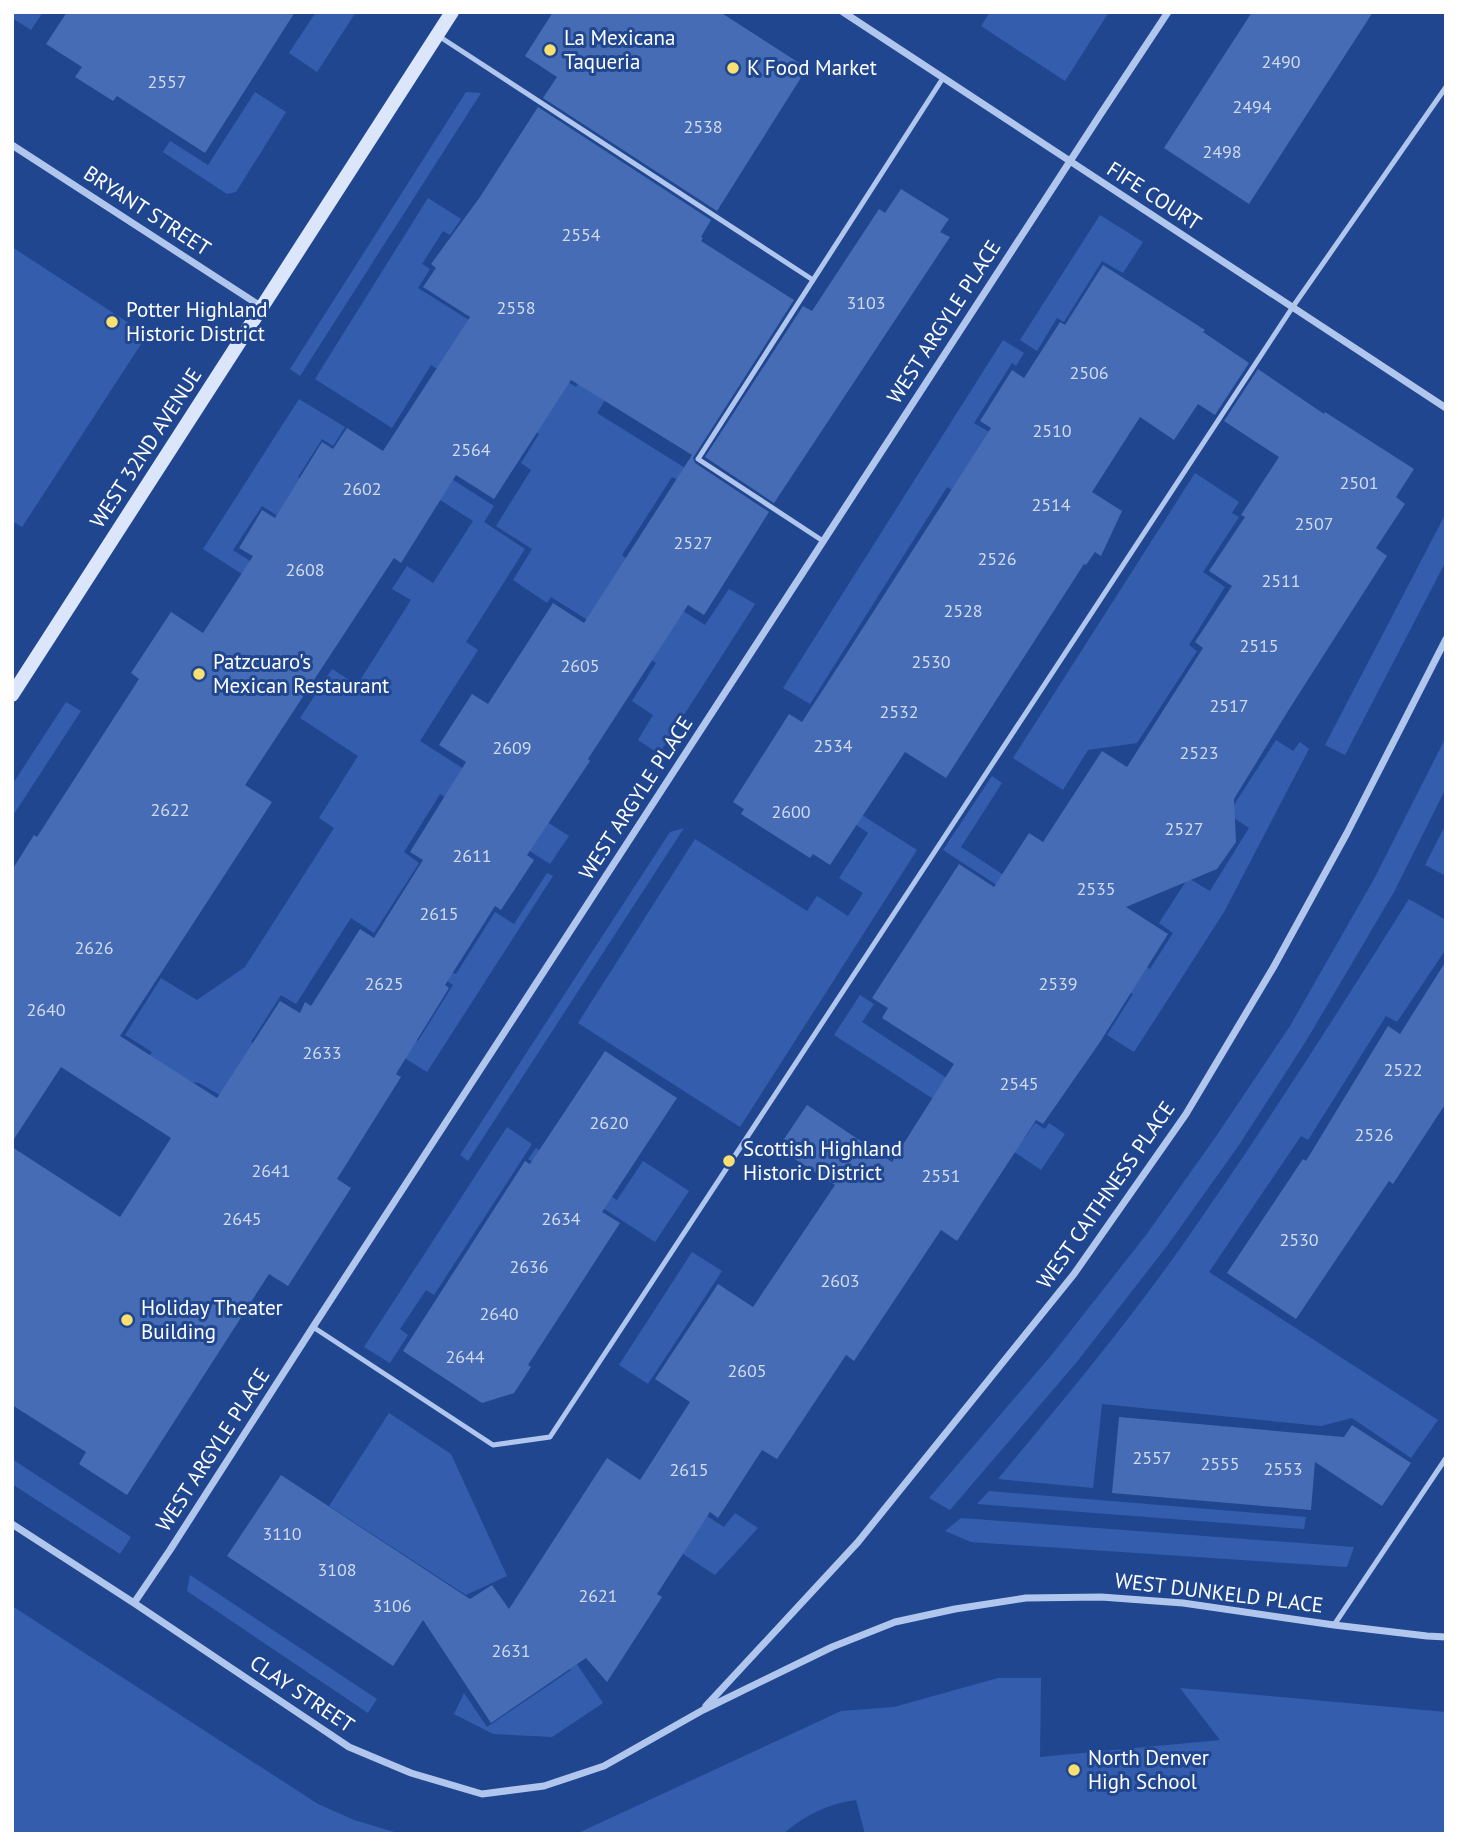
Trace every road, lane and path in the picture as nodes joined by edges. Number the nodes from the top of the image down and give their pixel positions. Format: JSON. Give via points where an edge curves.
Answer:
{"nodes":[{"id":1,"x":452,"y":12,"type":"edge"},
{"id":2,"x":1168,"y":12,"type":"edge"},
{"id":3,"x":847,"y":13,"type":"edge"},
{"id":4,"x":438,"y":35,"type":"junction"},
{"id":5,"x":943,"y":78,"type":"junction"},
{"id":6,"x":1446,"y":87,"type":"edge"},
{"id":7,"x":12,"y":145,"type":"edge"},
{"id":8,"x":1070,"y":161,"type":"junction"},
{"id":9,"x":813,"y":280,"type":"junction"},
{"id":10,"x":262,"y":307,"type":"junction"},
{"id":11,"x":1292,"y":308,"type":"junction"},
{"id":12,"x":1446,"y":408,"type":"edge"},
{"id":13,"x":823,"y":541,"type":"junction"},
{"id":14,"x":1446,"y":639,"type":"edge"},
{"id":15,"x":12,"y":695,"type":"edge"},
{"id":16,"x":313,"y":1327,"type":"junction"},
{"id":17,"x":1446,"y":1458,"type":"edge"},
{"id":18,"x":12,"y":1524,"type":"edge"},
{"id":19,"x":134,"y":1603,"type":"junction"},
{"id":20,"x":1334,"y":1625,"type":"junction"},
{"id":21,"x":1446,"y":1637,"type":"edge"},
{"id":22,"x":703,"y":1710,"type":"junction"},
{"id":23,"x":604,"y":1766,"type":"joint"}],
"edges":[{"from":1,"to":4,"type":"street","name":"WEST 32ND AVENUE"},
{"from":2,"to":8,"type":"street","name":"WEST ARGYLE PLACE"},
{"from":3,"to":5,"type":"street","name":"FIFE COURT"},
{"from":4,"to":9,"type":"lane"},
{"from":4,"to":10,"type":"street","name":"WEST 32ND AVENUE"},
{"from":5,"to":8,"type":"street","name":"FIFE COURT"},
{"from":5,"to":9,"type":"lane"},
{"from":6,"to":11,"type":"lane"},
{"from":7,"to":10,"type":"street","name":"BRYANT STREET"},
{"from":8,"to":11,"type":"street","name":"FIFE COURT"},
{"from":8,"to":13,"type":"street","name":"WEST ARGYLE PLACE"},
{"from":9,"to":13,"type":"lane","via":[[698,459]]},
{"from":10,"to":15,"type":"street","name":"WEST 32ND AVENUE"},
{"from":11,"to":12,"type":"street","name":"FIFE COURT"},
{"from":11,"to":16,"type":"lane","via":[[550,1437],[493,1445]]},
{"from":13,"to":16,"type":"street","name":"WEST ARGYLE PLACE"},
{"from":14,"to":22,"type":"street","name":"WEST CAITHNESS PLACE","via":[[1286,944],[1178,1126],[1074,1274],[858,1542]]},
{"from":16,"to":19,"type":"street","name":"WEST ARGYLE PLACE"},
{"from":17,"to":20,"type":"lane"},
{"from":18,"to":19,"type":"street","name":"CLAY STREET"},
{"from":19,"to":23,"type":"street","name":"CLAY STREET","via":[[349,1747],[411,1773],[482,1794],[544,1786]]},
{"from":20,"to":21,"type":"street","name":"WEST DUNKELD PLACE"},
{"from":20,"to":22,"type":"street","name":"WEST DUNKELD PLACE","via":[[1183,1603],[1026,1598],[895,1622],[832,1647]]},
{"from":22,"to":23,"type":"street","name":"WEST DUNKELD PLACE"}]}
